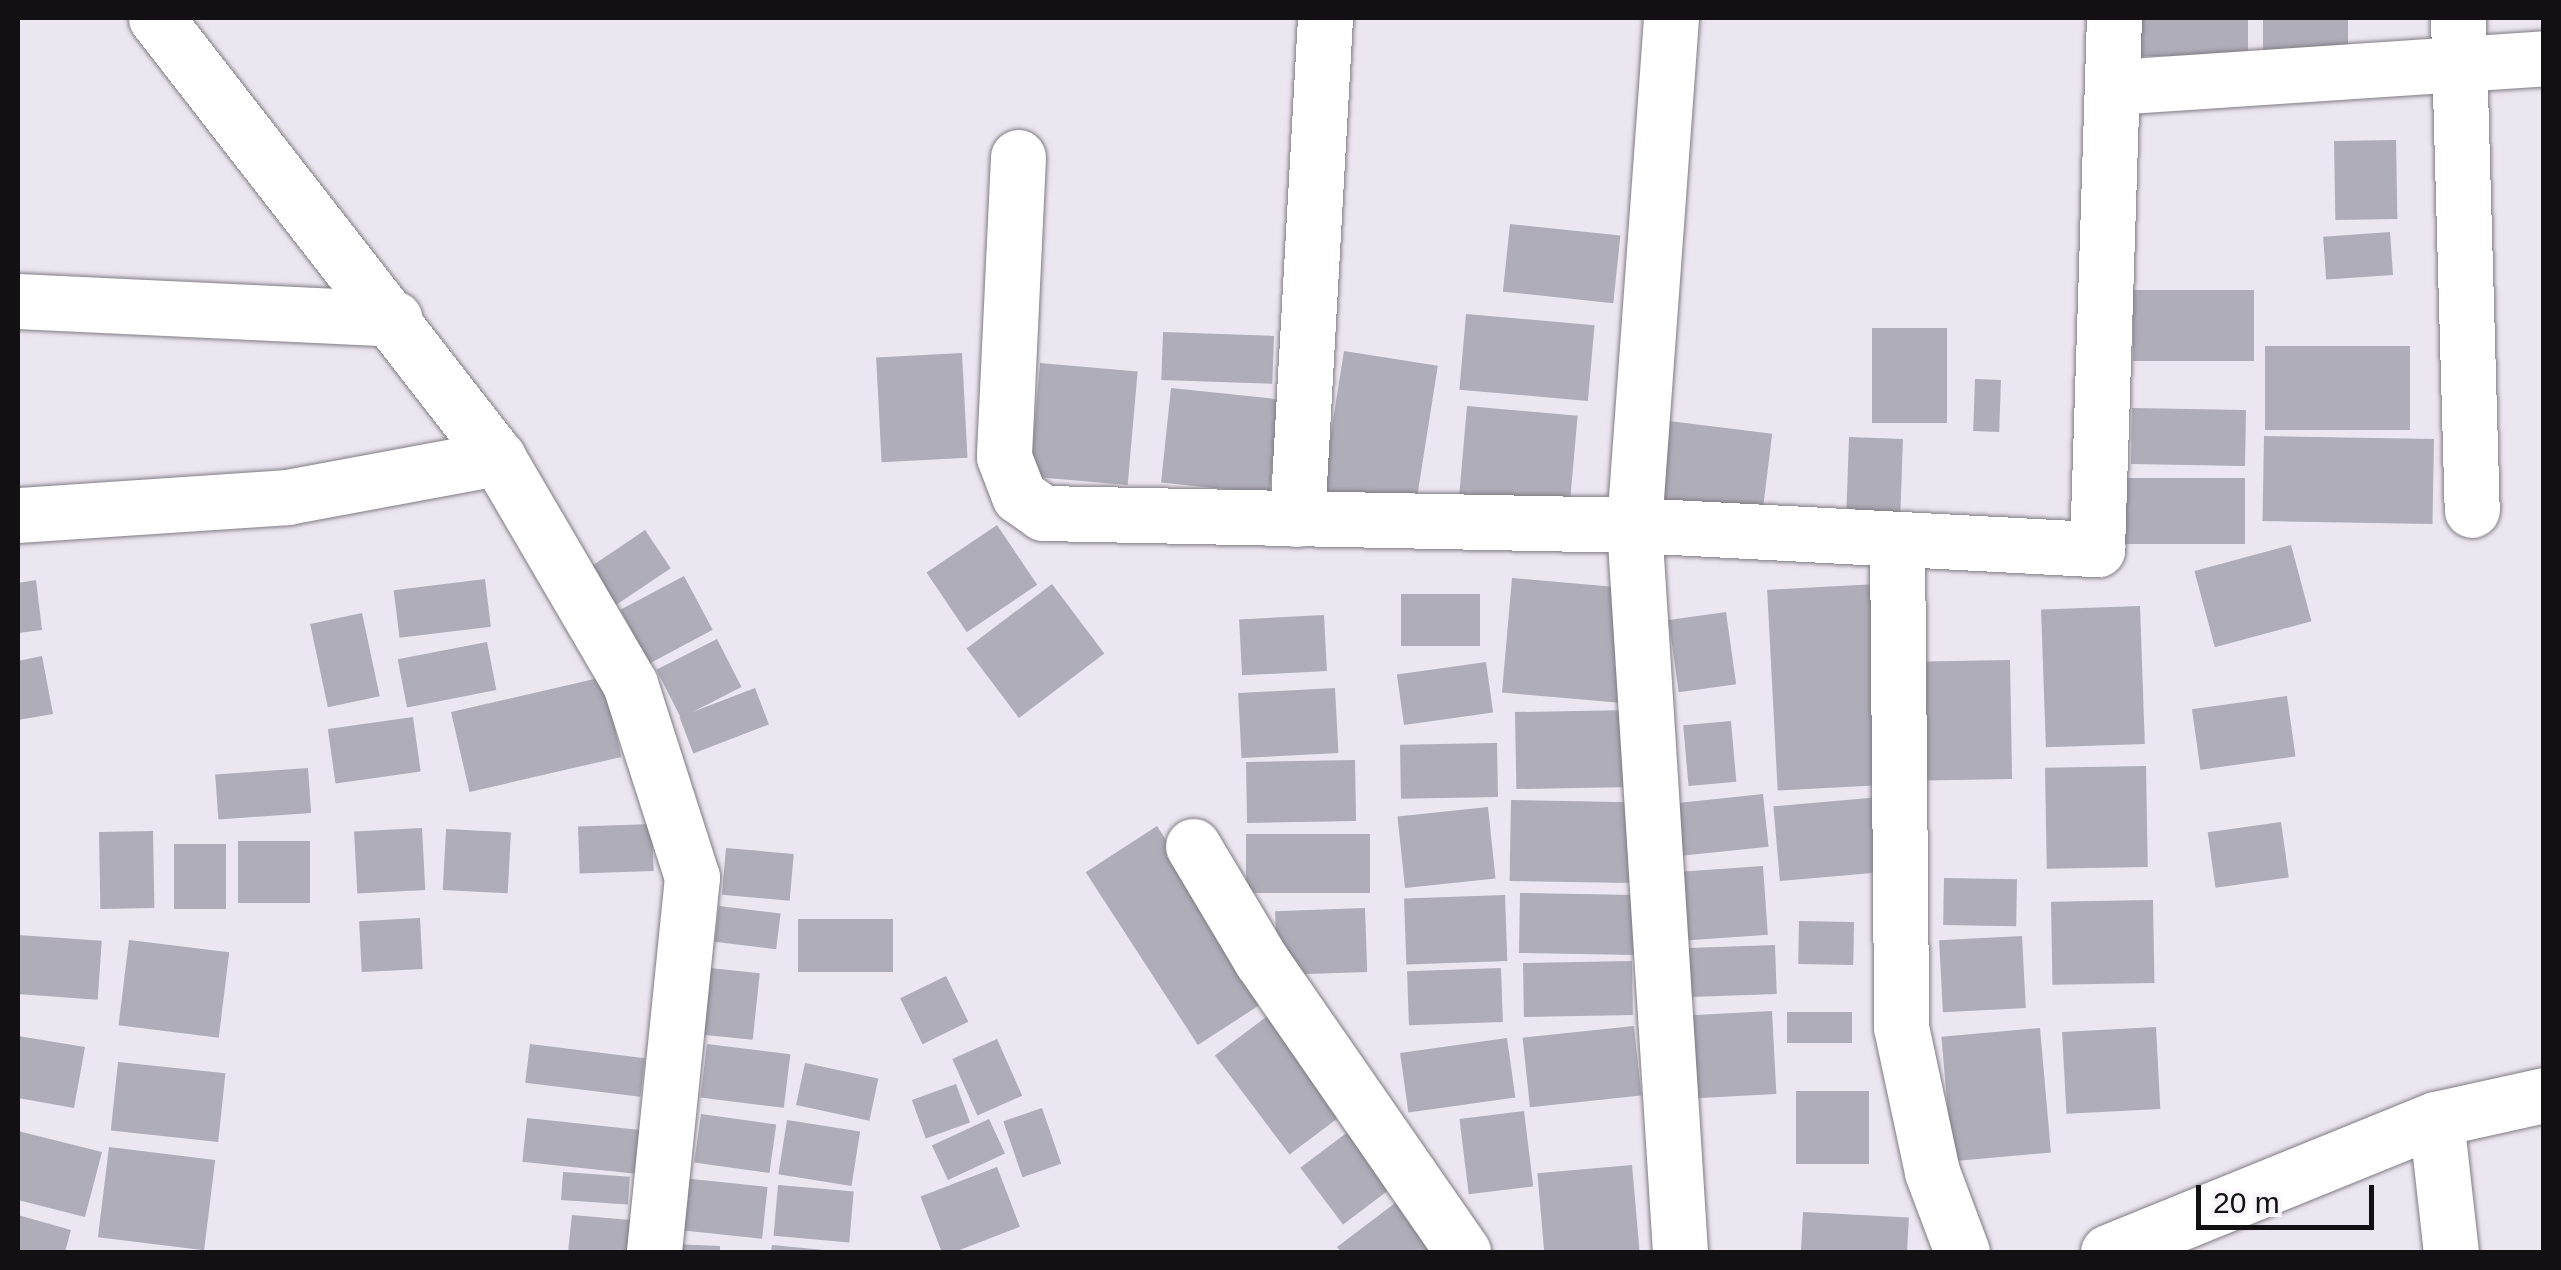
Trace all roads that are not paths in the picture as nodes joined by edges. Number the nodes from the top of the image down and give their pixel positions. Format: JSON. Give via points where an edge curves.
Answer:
{"nodes":[{"id":1,"x":156,"y":18,"type":"edge"},
{"id":2,"x":1324,"y":18,"type":"edge"},
{"id":3,"x":1671,"y":18,"type":"edge"},
{"id":4,"x":2114,"y":18,"type":"edge"},
{"id":5,"x":2461,"y":41,"type":"edge"},
{"id":6,"x":2544,"y":58,"type":"edge"},
{"id":7,"x":2112,"y":87,"type":"junction"},
{"id":8,"x":1018,"y":157,"type":"dead end"},
{"id":9,"x":18,"y":301,"type":"edge"},
{"id":10,"x":395,"y":320,"type":"junction"},
{"id":11,"x":498,"y":458,"type":"junction"},
{"id":12,"x":2472,"y":510,"type":"dead end"},
{"id":13,"x":18,"y":515,"type":"edge"},
{"id":14,"x":1298,"y":520,"type":"junction"},
{"id":15,"x":1634,"y":525,"type":"junction"},
{"id":16,"x":1897,"y":541,"type":"junction"},
{"id":17,"x":1193,"y":846,"type":"dead end"},
{"id":18,"x":2544,"y":1095,"type":"edge"},
{"id":19,"x":2436,"y":1120,"type":"junction"},
{"id":20,"x":654,"y":1252,"type":"edge"},
{"id":21,"x":1463,"y":1252,"type":"edge"},
{"id":22,"x":1680,"y":1252,"type":"edge"},
{"id":23,"x":1962,"y":1252,"type":"edge"},
{"id":24,"x":2108,"y":1252,"type":"edge"},
{"id":25,"x":2451,"y":1252,"type":"edge"}],
"edges":[{"from":1,"to":10,"type":"street"},
{"from":2,"to":14,"type":"street"},
{"from":3,"to":15,"type":"street"},
{"from":4,"to":7,"type":"street"},
{"from":5,"to":6,"type":"street"},
{"from":5,"to":7,"type":"street"},
{"from":5,"to":12,"type":"street"},
{"from":7,"to":16,"type":"street","via":[[2097,549]]},
{"from":8,"to":14,"type":"street","via":[[1004,457],[1019,496],[1043,513]]},
{"from":9,"to":10,"type":"street"},
{"from":10,"to":11,"type":"street"},
{"from":11,"to":13,"type":"street","via":[[287,497]]},
{"from":11,"to":20,"type":"street","via":[[630,684],[692,877]]},
{"from":14,"to":15,"type":"street"},
{"from":15,"to":16,"type":"street"},
{"from":15,"to":22,"type":"street"},
{"from":16,"to":23,"type":"street","via":[[1901,1027],[1932,1172]]},
{"from":17,"to":21,"type":"street","via":[[1261,960]]},
{"from":18,"to":19,"type":"street"},
{"from":19,"to":24,"type":"street"},
{"from":19,"to":25,"type":"street"}]}
